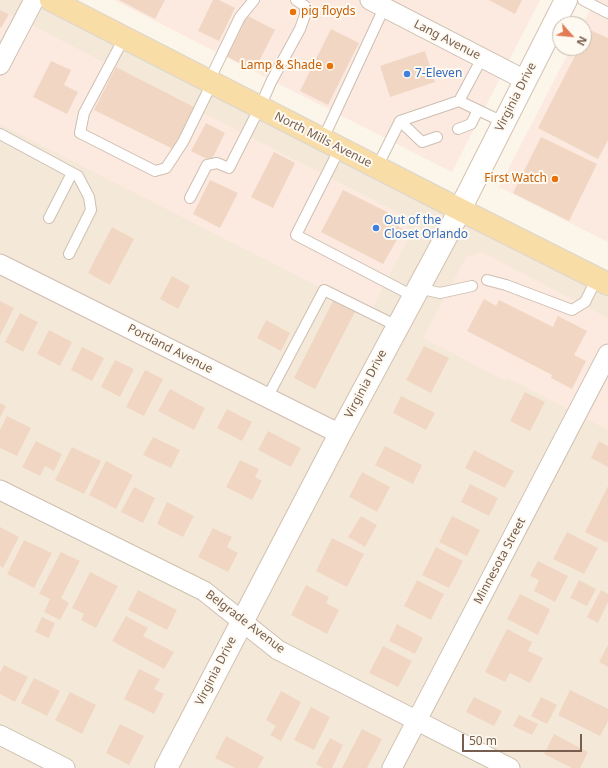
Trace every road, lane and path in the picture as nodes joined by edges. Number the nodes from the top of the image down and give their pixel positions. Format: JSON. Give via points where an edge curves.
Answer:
{"nodes":[{"id":1,"x":34,"y":0,"type":"edge"},
{"id":2,"x":51,"y":0,"type":"edge"},
{"id":3,"x":254,"y":0,"type":"edge"},
{"id":4,"x":296,"y":0,"type":"edge"},
{"id":5,"x":566,"y":0,"type":"edge"},
{"id":6,"x":583,"y":0,"type":"edge"},
{"id":7,"x":375,"y":2,"type":"edge"},
{"id":8,"x":608,"y":13,"type":"edge"},
{"id":9,"x":124,"y":38,"type":"junction"},
{"id":10,"x":482,"y":58,"type":"junction"},
{"id":11,"x":0,"y":65,"type":"edge"},
{"id":12,"x":525,"y":80,"type":"junction"},
{"id":13,"x":211,"y":82,"type":"junction"},
{"id":14,"x":459,"y":100,"type":"junction"},
{"id":15,"x":260,"y":107,"type":"junction"},
{"id":16,"x":478,"y":110,"type":"junction"},
{"id":17,"x":400,"y":120,"type":"junction"},
{"id":18,"x":503,"y":122,"type":"junction"},
{"id":19,"x":458,"y":129,"type":"dead end"},
{"id":20,"x":0,"y":134,"type":"edge"},
{"id":21,"x":437,"y":136,"type":"dead end"},
{"id":22,"x":332,"y":144,"type":"junction"},
{"id":23,"x":377,"y":167,"type":"junction"},
{"id":24,"x":72,"y":173,"type":"junction"},
{"id":25,"x":190,"y":198,"type":"dead end"},
{"id":26,"x":460,"y":210,"type":"junction"},
{"id":27,"x":49,"y":218,"type":"dead end"},
{"id":28,"x":69,"y":254,"type":"dead end"},
{"id":29,"x":0,"y":264,"type":"edge"},
{"id":30,"x":487,"y":280,"type":"dead end"},
{"id":31,"x":602,"y":281,"type":"edge"},
{"id":32,"x":472,"y":286,"type":"dead end"},
{"id":33,"x":416,"y":292,"type":"junction"},
{"id":34,"x":397,"y":326,"type":"junction"},
{"id":35,"x":608,"y":354,"type":"edge"},
{"id":36,"x":267,"y":398,"type":"junction"},
{"id":37,"x":340,"y":434,"type":"junction"},
{"id":38,"x":0,"y":490,"type":"edge"},
{"id":39,"x":242,"y":622,"type":"junction"},
{"id":40,"x":416,"y":720,"type":"junction"},
{"id":41,"x":0,"y":736,"type":"edge"},
{"id":42,"x":65,"y":768,"type":"edge"},
{"id":43,"x":166,"y":768,"type":"edge"},
{"id":44,"x":392,"y":768,"type":"edge"},
{"id":45,"x":510,"y":768,"type":"edge"}],
"edges":[{"from":1,"to":11,"type":"street"},
{"from":2,"to":9,"type":"main road","name":"North Mills Avenue"},
{"from":3,"to":13,"type":"lane","via":[[240,17]]},
{"from":4,"to":15,"type":"lane","via":[[305,6],[300,30]]},
{"from":5,"to":12,"type":"street","name":"Virginia Drive"},
{"from":6,"to":8,"type":"lane"},
{"from":7,"to":10,"type":"street","name":"Lang Avenue"},
{"from":7,"to":22,"type":"lane"},
{"from":9,"to":13,"type":"main road","name":"North Mills Avenue"},
{"from":9,"to":13,"type":"lane","via":[[84,113],[80,133],[155,171],[166,168],[183,142]]},
{"from":10,"to":12,"type":"street","name":"Lang Avenue"},
{"from":10,"to":14,"type":"lane"},
{"from":12,"to":18,"type":"street","name":"Virginia Drive"},
{"from":13,"to":15,"type":"main road","name":"North Mills Avenue"},
{"from":14,"to":16,"type":"lane"},
{"from":14,"to":17,"type":"lane"},
{"from":15,"to":22,"type":"main road","name":"North Mills Avenue"},
{"from":15,"to":25,"type":"lane","via":[[229,168],[217,163],[207,165]]},
{"from":16,"to":18,"type":"lane"},
{"from":16,"to":19,"type":"lane","via":[[471,124]]},
{"from":17,"to":21,"type":"lane","via":[[422,142]]},
{"from":17,"to":23,"type":"lane"},
{"from":18,"to":26,"type":"street","name":"Virginia Drive"},
{"from":20,"to":24,"type":"lane"},
{"from":22,"to":23,"type":"main road","name":"North Mills Avenue"},
{"from":22,"to":33,"type":"lane","via":[[296,235]]},
{"from":23,"to":26,"type":"main road","name":"North Mills Avenue"},
{"from":24,"to":27,"type":"lane"},
{"from":24,"to":28,"type":"lane","via":[[78,176],[89,197],[91,210]]},
{"from":26,"to":31,"type":"main road","name":"North Mills Avenue"},
{"from":26,"to":33,"type":"street","name":"Virginia Drive"},
{"from":29,"to":36,"type":"street","name":"Portland Avenue"},
{"from":30,"to":31,"type":"lane","via":[[572,310],[585,302]]},
{"from":32,"to":33,"type":"lane","via":[[440,293]]},
{"from":33,"to":34,"type":"street","name":"Virginia Drive"},
{"from":34,"to":36,"type":"lane","via":[[324,290]]},
{"from":34,"to":37,"type":"street","name":"Virginia Drive"},
{"from":35,"to":40,"type":"street","name":"Minnesota Street"},
{"from":36,"to":37,"type":"street","name":"Portland Avenue"},
{"from":37,"to":39,"type":"street","name":"Virginia Drive"},
{"from":38,"to":39,"type":"street","name":"Belgrade Avenue","via":[[204,591]]},
{"from":39,"to":40,"type":"street","name":"Belgrade Avenue","via":[[278,650]]},
{"from":39,"to":43,"type":"street","name":"Virginia Drive"},
{"from":40,"to":44,"type":"street","name":"Minnesota Street"},
{"from":40,"to":45,"type":"street","name":"Belgrade Avenue"},
{"from":41,"to":42,"type":"street"}]}
